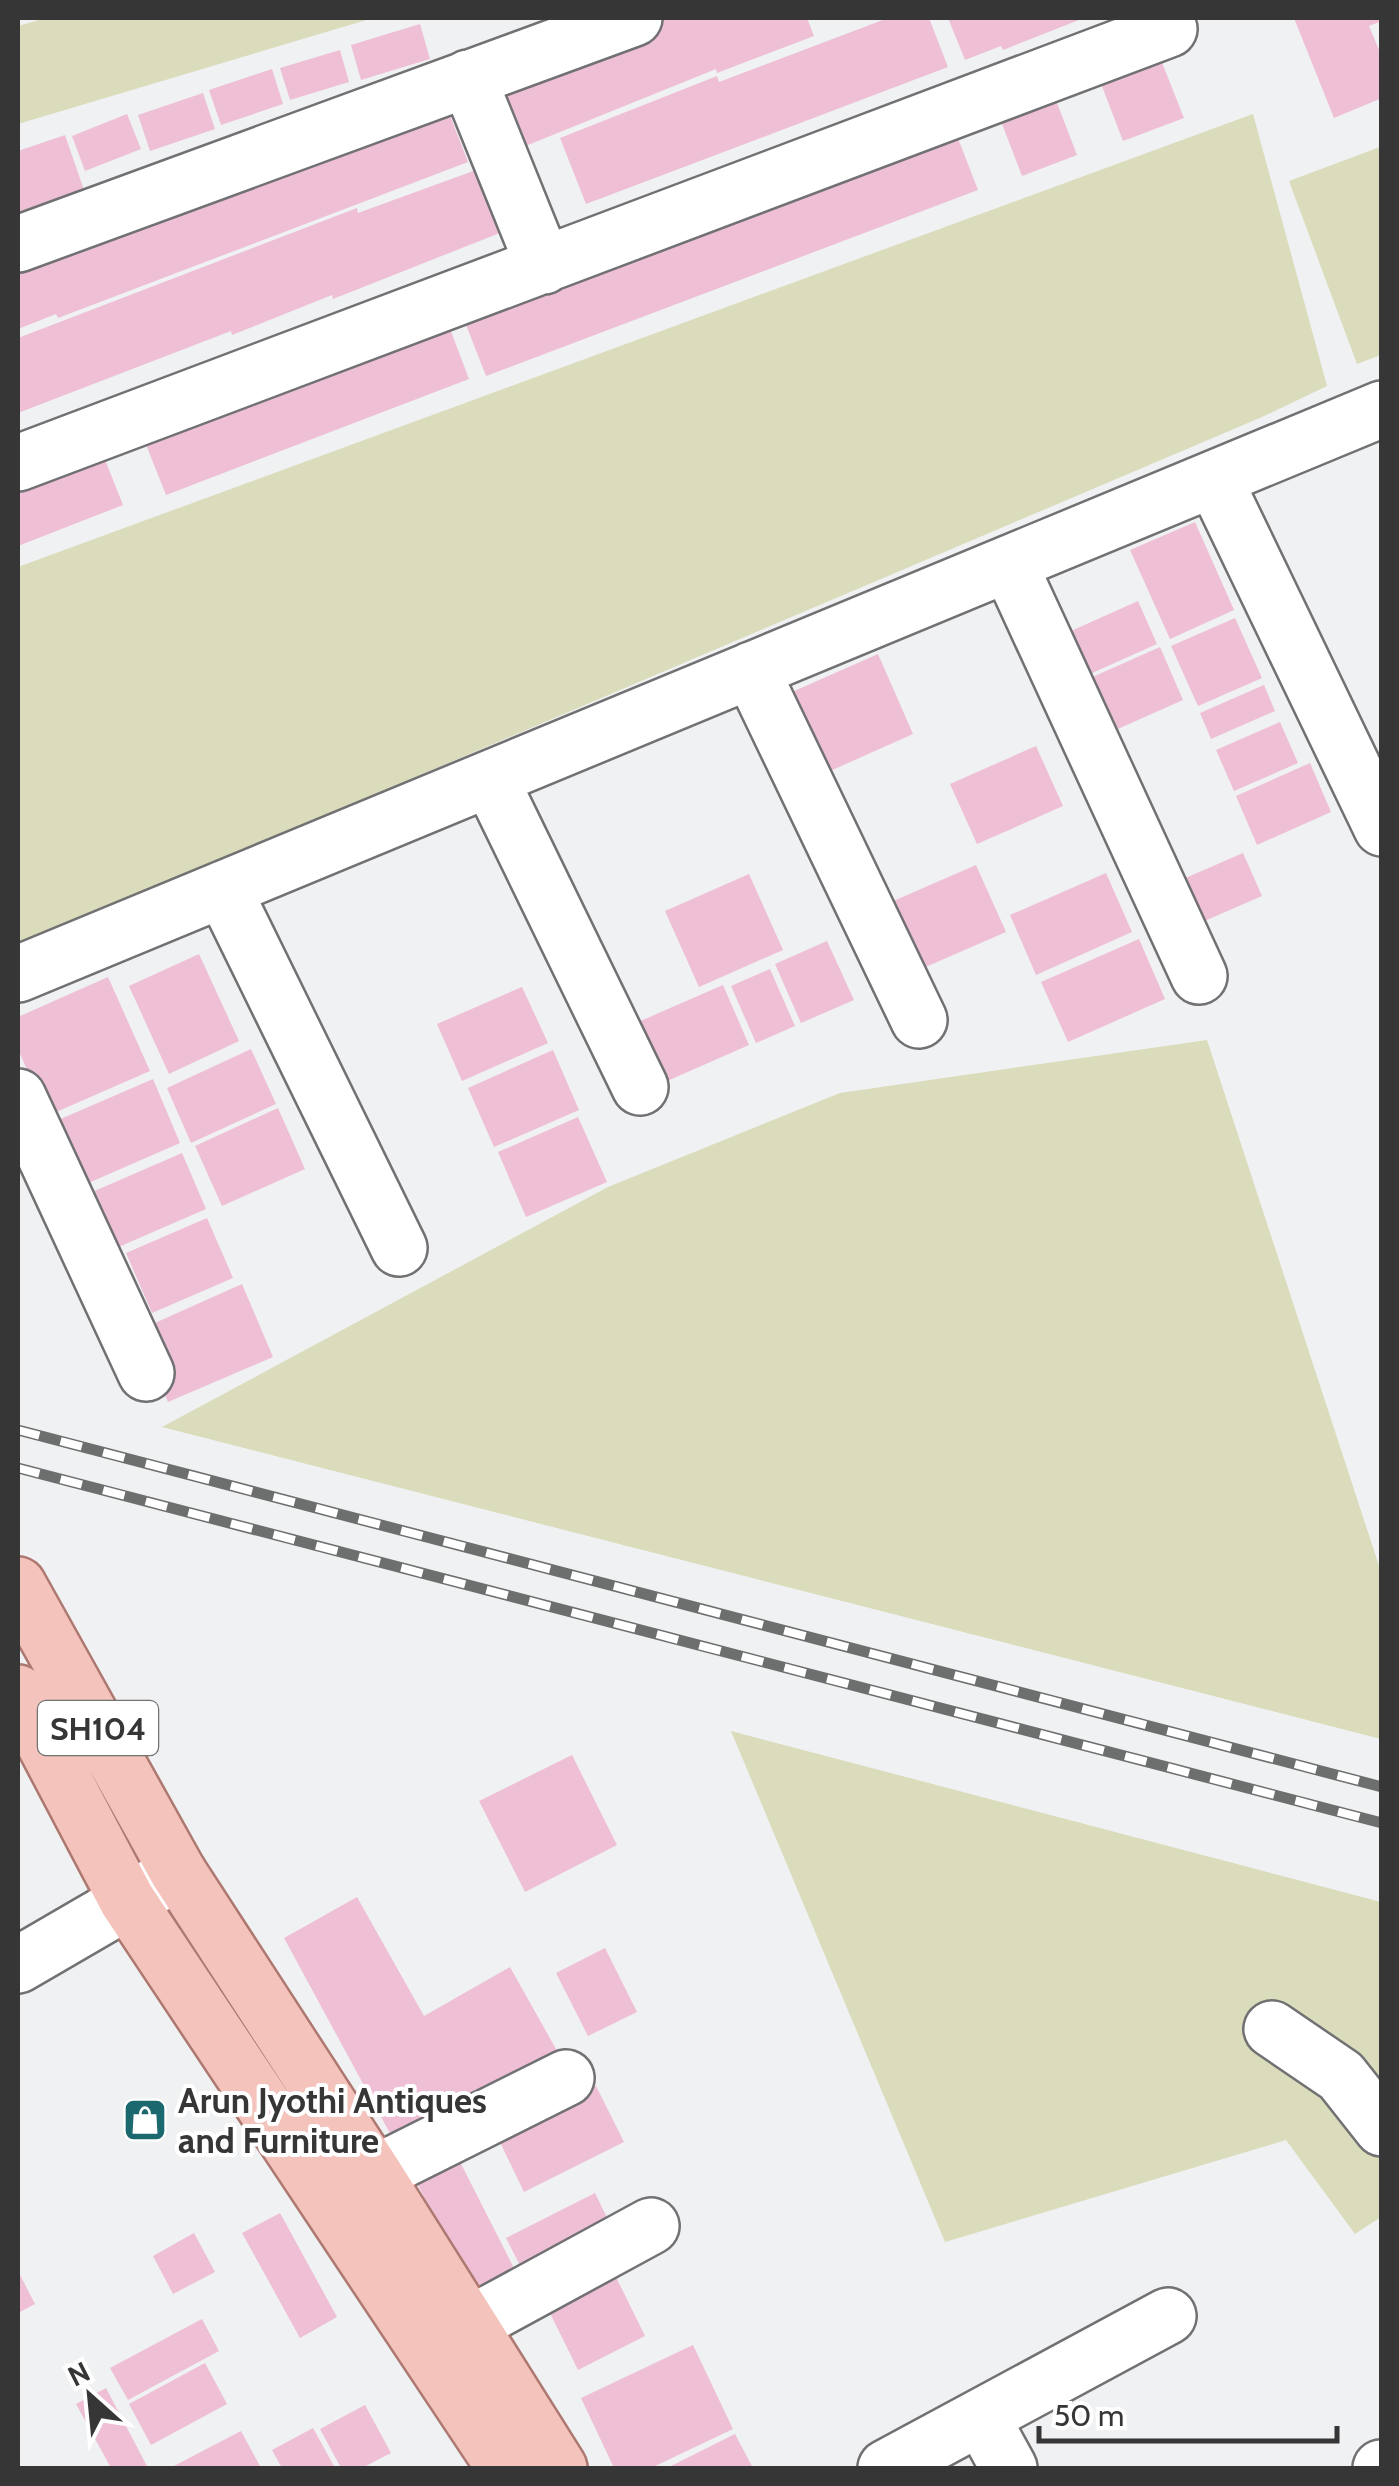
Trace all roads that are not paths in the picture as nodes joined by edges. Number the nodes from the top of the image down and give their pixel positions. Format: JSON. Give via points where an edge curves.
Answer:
{"nodes":[{"id":1,"x":634,"y":18,"type":"edge"},
{"id":2,"x":1169,"y":29,"type":"dead end"},
{"id":3,"x":468,"y":78,"type":"junction"},
{"id":4,"x":18,"y":244,"type":"edge"},
{"id":5,"x":544,"y":266,"type":"junction"},
{"id":6,"x":1382,"y":409,"type":"edge"},
{"id":7,"x":18,"y":464,"type":"edge"},
{"id":8,"x":1214,"y":479,"type":"junction"},
{"id":9,"x":1010,"y":564,"type":"junction"},
{"id":10,"x":751,"y":670,"type":"junction"},
{"id":11,"x":490,"y":779,"type":"junction"},
{"id":12,"x":1382,"y":828,"type":"edge"},
{"id":13,"x":223,"y":889,"type":"junction"},
{"id":14,"x":18,"y":974,"type":"edge"},
{"id":15,"x":1198,"y":976,"type":"dead end"},
{"id":16,"x":919,"y":1020,"type":"dead end"},
{"id":17,"x":640,"y":1087,"type":"dead end"},
{"id":18,"x":18,"y":1097,"type":"edge"},
{"id":19,"x":399,"y":1248,"type":"dead end"},
{"id":20,"x":146,"y":1374,"type":"dead end"},
{"id":21,"x":18,"y":1584,"type":"edge"},
{"id":22,"x":18,"y":1692,"type":"edge"},
{"id":23,"x":178,"y":1872,"type":"junction"},
{"id":24,"x":127,"y":1900,"type":"junction"},
{"id":25,"x":18,"y":1965,"type":"edge"},
{"id":26,"x":1272,"y":2029,"type":"dead end"},
{"id":27,"x":566,"y":2078,"type":"dead end"},
{"id":28,"x":1382,"y":2128,"type":"edge"},
{"id":29,"x":374,"y":2174,"type":"junction"},
{"id":30,"x":652,"y":2226,"type":"dead end"},
{"id":31,"x":1168,"y":2316,"type":"dead end"},
{"id":32,"x":469,"y":2325,"type":"junction"},
{"id":33,"x":981,"y":2417,"type":"junction"},
{"id":34,"x":506,"y":2468,"type":"edge"},
{"id":35,"x":558,"y":2468,"type":"edge"},
{"id":36,"x":886,"y":2468,"type":"edge"},
{"id":37,"x":1009,"y":2468,"type":"edge"}],
"edges":[{"from":1,"to":3,"type":"street"},
{"from":2,"to":5,"type":"street"},
{"from":3,"to":4,"type":"street"},
{"from":3,"to":5,"type":"street"},
{"from":5,"to":7,"type":"street"},
{"from":6,"to":8,"type":"street"},
{"from":8,"to":9,"type":"street"},
{"from":8,"to":12,"type":"street"},
{"from":9,"to":10,"type":"street"},
{"from":9,"to":15,"type":"street"},
{"from":10,"to":11,"type":"street"},
{"from":10,"to":16,"type":"street"},
{"from":11,"to":13,"type":"street"},
{"from":11,"to":17,"type":"street"},
{"from":13,"to":14,"type":"street"},
{"from":13,"to":19,"type":"street"},
{"from":18,"to":20,"type":"street"},
{"from":21,"to":23,"type":"main road","number":"SH104"},
{"from":22,"to":24,"type":"main road","number":"SH104"},
{"from":23,"to":24,"type":"street"},
{"from":23,"to":29,"type":"main road","number":"SH104"},
{"from":24,"to":25,"type":"street"},
{"from":24,"to":34,"type":"main road","number":"SH104"},
{"from":26,"to":28,"type":"street","via":[[1341,2076]]},
{"from":27,"to":29,"type":"street"},
{"from":29,"to":32,"type":"main road","number":"SH104"},
{"from":30,"to":32,"type":"street"},
{"from":31,"to":33,"type":"street"},
{"from":32,"to":35,"type":"main road","number":"SH104"},
{"from":33,"to":36,"type":"street"},
{"from":33,"to":37,"type":"street"}]}
